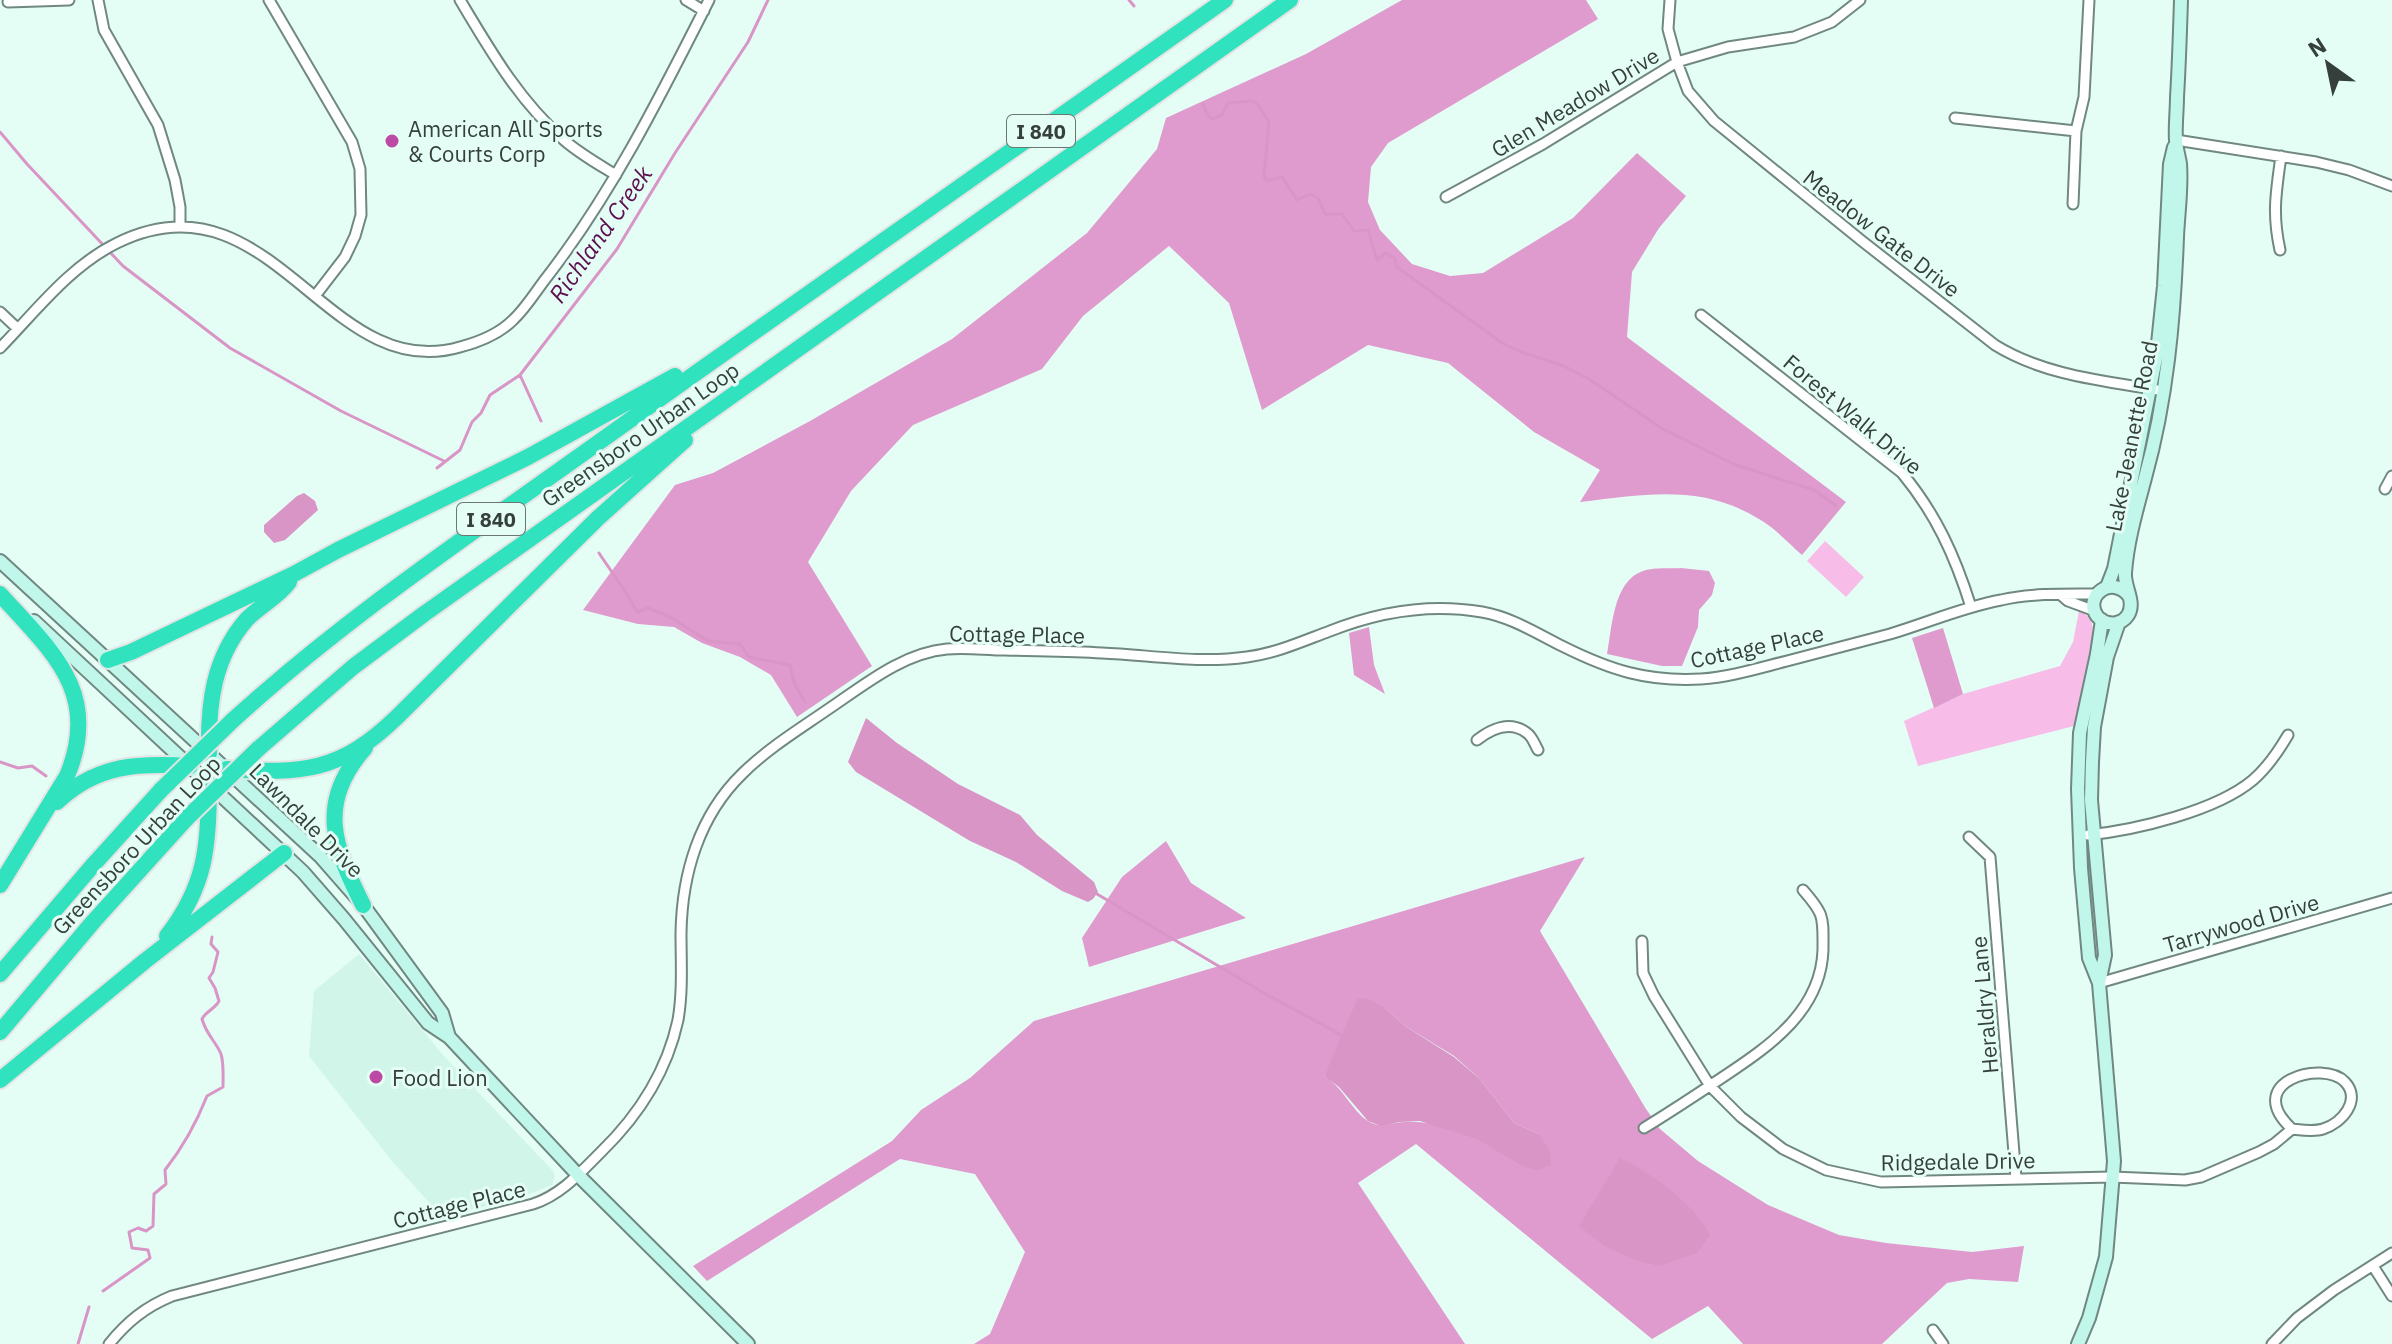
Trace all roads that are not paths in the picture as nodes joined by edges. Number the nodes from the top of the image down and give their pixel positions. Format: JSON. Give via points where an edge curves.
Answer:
{"nodes":[{"id":1,"x":69,"y":0,"type":"edge"},
{"id":2,"x":98,"y":0,"type":"edge"},
{"id":3,"x":269,"y":0,"type":"edge"},
{"id":4,"x":460,"y":0,"type":"edge"},
{"id":5,"x":686,"y":0,"type":"edge"},
{"id":6,"x":709,"y":0,"type":"edge"},
{"id":7,"x":1225,"y":0,"type":"edge"},
{"id":8,"x":1290,"y":0,"type":"edge"},
{"id":9,"x":1670,"y":0,"type":"edge"},
{"id":10,"x":1860,"y":0,"type":"edge"},
{"id":11,"x":2089,"y":0,"type":"edge"},
{"id":12,"x":2181,"y":0,"type":"edge"},
{"id":13,"x":8,"y":2,"type":"edge"},
{"id":14,"x":704,"y":11,"type":"junction"},
{"id":15,"x":1677,"y":62,"type":"junction"},
{"id":16,"x":1955,"y":118,"type":"dead end"},
{"id":17,"x":2076,"y":131,"type":"junction"},
{"id":18,"x":2176,"y":140,"type":"junction"},
{"id":19,"x":2281,"y":156,"type":"junction"},
{"id":20,"x":616,"y":175,"type":"junction"},
{"id":21,"x":2392,"y":186,"type":"edge"},
{"id":22,"x":1446,"y":197,"type":"dead end"},
{"id":23,"x":2073,"y":204,"type":"dead end"},
{"id":24,"x":180,"y":226,"type":"junction"},
{"id":25,"x":2280,"y":250,"type":"dead end"},
{"id":26,"x":315,"y":296,"type":"junction"},
{"id":27,"x":0,"y":312,"type":"edge"},
{"id":28,"x":1701,"y":315,"type":"dead end"},
{"id":29,"x":758,"y":328,"type":"junction"},
{"id":30,"x":18,"y":329,"type":"junction"},
{"id":31,"x":0,"y":348,"type":"edge"},
{"id":32,"x":749,"y":384,"type":"junction"},
{"id":33,"x":2157,"y":390,"type":"junction"},
{"id":34,"x":2392,"y":476,"type":"edge"},
{"id":35,"x":2385,"y":489,"type":"dead end"},
{"id":36,"x":0,"y":561,"type":"edge"},
{"id":37,"x":294,"y":574,"type":"junction"},
{"id":38,"x":0,"y":587,"type":"edge"},
{"id":39,"x":2102,"y":590,"type":"junction"},
{"id":40,"x":0,"y":594,"type":"edge"},
{"id":41,"x":2061,"y":595,"type":"junction"},
{"id":42,"x":2129,"y":596,"type":"junction"},
{"id":43,"x":1971,"y":607,"type":"junction"},
{"id":44,"x":2098,"y":615,"type":"junction"},
{"id":45,"x":2119,"y":622,"type":"junction"},
{"id":46,"x":108,"y":660,"type":"junction"},
{"id":47,"x":2288,"y":735,"type":"dead end"},
{"id":48,"x":376,"y":736,"type":"junction"},
{"id":49,"x":1477,"y":740,"type":"dead end"},
{"id":50,"x":1538,"y":750,"type":"dead end"},
{"id":51,"x":190,"y":766,"type":"junction"},
{"id":52,"x":214,"y":768,"type":"junction"},
{"id":53,"x":44,"y":814,"type":"junction"},
{"id":54,"x":2094,"y":834,"type":"junction"},
{"id":55,"x":2080,"y":836,"type":"junction"},
{"id":56,"x":1969,"y":837,"type":"dead end"},
{"id":57,"x":284,"y":853,"type":"junction"},
{"id":58,"x":0,"y":885,"type":"edge"},
{"id":59,"x":1803,"y":890,"type":"dead end"},
{"id":60,"x":2392,"y":898,"type":"edge"},
{"id":61,"x":363,"y":905,"type":"junction"},
{"id":62,"x":1642,"y":941,"type":"dead end"},
{"id":63,"x":145,"y":961,"type":"junction"},
{"id":64,"x":0,"y":974,"type":"edge"},
{"id":65,"x":2099,"y":983,"type":"junction"},
{"id":66,"x":0,"y":1032,"type":"edge"},
{"id":67,"x":449,"y":1037,"type":"junction"},
{"id":68,"x":0,"y":1080,"type":"edge"},
{"id":69,"x":1710,"y":1086,"type":"junction"},
{"id":70,"x":1644,"y":1128,"type":"dead end"},
{"id":71,"x":2292,"y":1129,"type":"junction"},
{"id":72,"x":578,"y":1175,"type":"junction"},
{"id":73,"x":2112,"y":1177,"type":"junction"},
{"id":74,"x":2016,"y":1178,"type":"junction"},
{"id":75,"x":2392,"y":1253,"type":"edge"},
{"id":76,"x":2373,"y":1266,"type":"junction"},
{"id":77,"x":2392,"y":1296,"type":"edge"},
{"id":78,"x":1933,"y":1330,"type":"dead end"},
{"id":79,"x":109,"y":1344,"type":"edge"},
{"id":80,"x":748,"y":1344,"type":"edge"},
{"id":81,"x":1943,"y":1344,"type":"edge"},
{"id":82,"x":2078,"y":1344,"type":"edge"},
{"id":83,"x":2272,"y":1344,"type":"edge"}],
"edges":[{"from":1,"to":13,"type":"street"},
{"from":2,"to":24,"type":"street","via":[[104,30],[158,125],[175,180]]},
{"from":3,"to":26,"type":"street","via":[[352,142],[360,169],[361,215],[355,236]]},
{"from":4,"to":20,"type":"street","via":[[528,103],[564,140]]},
{"from":5,"to":14,"type":"street"},
{"from":6,"to":14,"type":"street"},
{"from":7,"to":29,"type":"highway","name":"Greensboro Urban Loop","number":"I 840"},
{"from":8,"to":32,"type":"highway","name":"Greensboro Urban Loop","number":"I 840"},
{"from":9,"to":15,"type":"street","name":"Meadow Gate Drive","via":[[1668,29]]},
{"from":10,"to":15,"type":"street","name":"Glen Meadow Drive","via":[[1832,22],[1794,37],[1728,47]]},
{"from":11,"to":17,"type":"street","via":[[2084,97]]},
{"from":12,"to":18,"type":"street","name":"Lake Jeanette Road"},
{"from":14,"to":20,"type":"street"},
{"from":15,"to":22,"type":"street","name":"Glen Meadow Drive"},
{"from":15,"to":33,"type":"street","name":"Meadow Gate Drive","via":[[1688,91],[1714,121],[1995,345],[2048,370]]},
{"from":16,"to":17,"type":"street"},
{"from":17,"to":23,"type":"street"},
{"from":18,"to":19,"type":"street"},
{"from":18,"to":33,"type":"street","name":"Lake Jeanette Road","via":[[2170,164]]},
{"from":19,"to":21,"type":"street","via":[[2349,170]]},
{"from":19,"to":25,"type":"street","via":[[2274,206]]},
{"from":20,"to":26,"type":"street","via":[[571,246],[513,321],[483,341],[448,351],[396,348],[336,315]]},
{"from":24,"to":26,"type":"street","via":[[244,244]]},
{"from":24,"to":30,"type":"street","via":[[132,237],[95,256]]},
{"from":27,"to":30,"type":"street"},
{"from":28,"to":43,"type":"street","name":"Forest Walk Drive","via":[[1902,473],[1944,536]]},
{"from":29,"to":37,"type":"highway","via":[[528,457]]},
{"from":29,"to":64,"type":"highway","name":"Greensboro Urban Loop","number":"I 840","bridge":true,"via":[[293,668],[161,790]]},
{"from":30,"to":31,"type":"street"},
{"from":32,"to":48,"type":"highway","via":[[598,518]]},
{"from":32,"to":66,"type":"highway","name":"Greensboro Urban Loop","number":"I 840","bridge":true,"via":[[317,697],[187,818]]},
{"from":33,"to":39,"type":"street","name":"Lake Jeanette Road","via":[[2114,569]]},
{"from":33,"to":42,"type":"street","name":"Lake Jeanette Road","via":[[2125,571]]},
{"from":34,"to":35,"type":"street"},
{"from":36,"to":46,"type":"street","name":"Lawndale Drive"},
{"from":37,"to":46,"type":"highway"},
{"from":37,"to":52,"type":"highway","via":[[247,619],[229,645],[208,715]]},
{"from":38,"to":51,"type":"street","name":"Lawndale Drive"},
{"from":39,"to":41,"type":"street","name":"Cottage Place"},
{"from":39,"to":42,"type":"street","via":[[2119,588]]},
{"from":39,"to":44,"type":"street","via":[[2094,605]]},
{"from":40,"to":53,"type":"highway","via":[[53,653],[75,700],[74,757]]},
{"from":41,"to":43,"type":"street","name":"Cottage Place"},
{"from":41,"to":44,"type":"street","name":"Cottage Place"},
{"from":42,"to":45,"type":"street","via":[[2129,614]]},
{"from":43,"to":72,"type":"street","name":"Cottage Place","via":[[1892,633],[1696,679],[1626,673],[1515,621],[1442,608],[1372,617],[1249,657],[1205,660],[946,649],[917,656],[779,743],[718,801],[698,841],[684,888],[681,997],[670,1046],[638,1111]]},
{"from":44,"to":45,"type":"street","via":[[2107,623]]},
{"from":44,"to":55,"type":"street","via":[[2097,654],[2080,733]]},
{"from":45,"to":54,"type":"street","via":[[2110,642],[2094,727]]},
{"from":46,"to":52,"type":"street","name":"Lawndale Drive"},
{"from":47,"to":54,"type":"street","via":[[2266,768],[2232,794],[2136,829]]},
{"from":48,"to":52,"type":"highway","via":[[340,758],[312,767],[285,772]]},
{"from":48,"to":61,"type":"highway","via":[[346,775],[335,809],[339,854]]},
{"from":49,"to":50,"type":"street","via":[[1498,727],[1517,728],[1529,733]]},
{"from":51,"to":52,"type":"street","name":"Lawndale Drive"},
{"from":51,"to":53,"type":"highway","via":[[145,764],[105,772],[72,789]]},
{"from":52,"to":57,"type":"street","name":"Lawndale Drive"},
{"from":52,"to":61,"type":"street","name":"Lawndale Drive","via":[[304,841]]},
{"from":52,"to":63,"type":"highway","via":[[200,877],[186,909]]},
{"from":53,"to":58,"type":"highway"},
{"from":54,"to":55,"type":"street"},
{"from":54,"to":65,"type":"street","via":[[2105,955]]},
{"from":55,"to":65,"type":"street","via":[[2089,958]]},
{"from":56,"to":74,"type":"street","name":"Heraldry Lane","via":[[1990,857]]},
{"from":57,"to":63,"type":"highway"},
{"from":57,"to":67,"type":"street","name":"Lawndale Drive","via":[[428,1023]]},
{"from":59,"to":69,"type":"street","via":[[1820,910],[1823,929],[1822,962],[1813,993],[1797,1019],[1767,1047]]},
{"from":60,"to":65,"type":"street","name":"Tarrywood Drive"},
{"from":61,"to":67,"type":"street","name":"Lawndale Drive","via":[[442,1013]]},
{"from":62,"to":69,"type":"street","name":"Ridgedale Drive","via":[[1643,973]]},
{"from":63,"to":68,"type":"highway"},
{"from":65,"to":73,"type":"street"},
{"from":67,"to":72,"type":"street","name":"Lawndale Drive"},
{"from":69,"to":70,"type":"street"},
{"from":69,"to":74,"type":"street","name":"Ridgedale Drive","via":[[1783,1149],[1826,1170],[1881,1182]]},
{"from":71,"to":71,"type":"street","via":[[2275,1107],[2281,1086],[2306,1074],[2344,1081],[2352,1097],[2344,1117],[2321,1130]]},
{"from":71,"to":73,"type":"street","name":"Ridgedale Drive","via":[[2259,1152],[2201,1177]]},
{"from":72,"to":79,"type":"street","name":"Cottage Place","via":[[533,1204],[172,1296],[135,1316]]},
{"from":72,"to":80,"type":"street","name":"Lawndale Drive"},
{"from":73,"to":74,"type":"street","name":"Ridgedale Drive"},
{"from":73,"to":82,"type":"street","via":[[2106,1257]]},
{"from":75,"to":76,"type":"street"},
{"from":76,"to":77,"type":"street"},
{"from":76,"to":83,"type":"street","via":[[2297,1318]]},
{"from":78,"to":81,"type":"street"}]}
